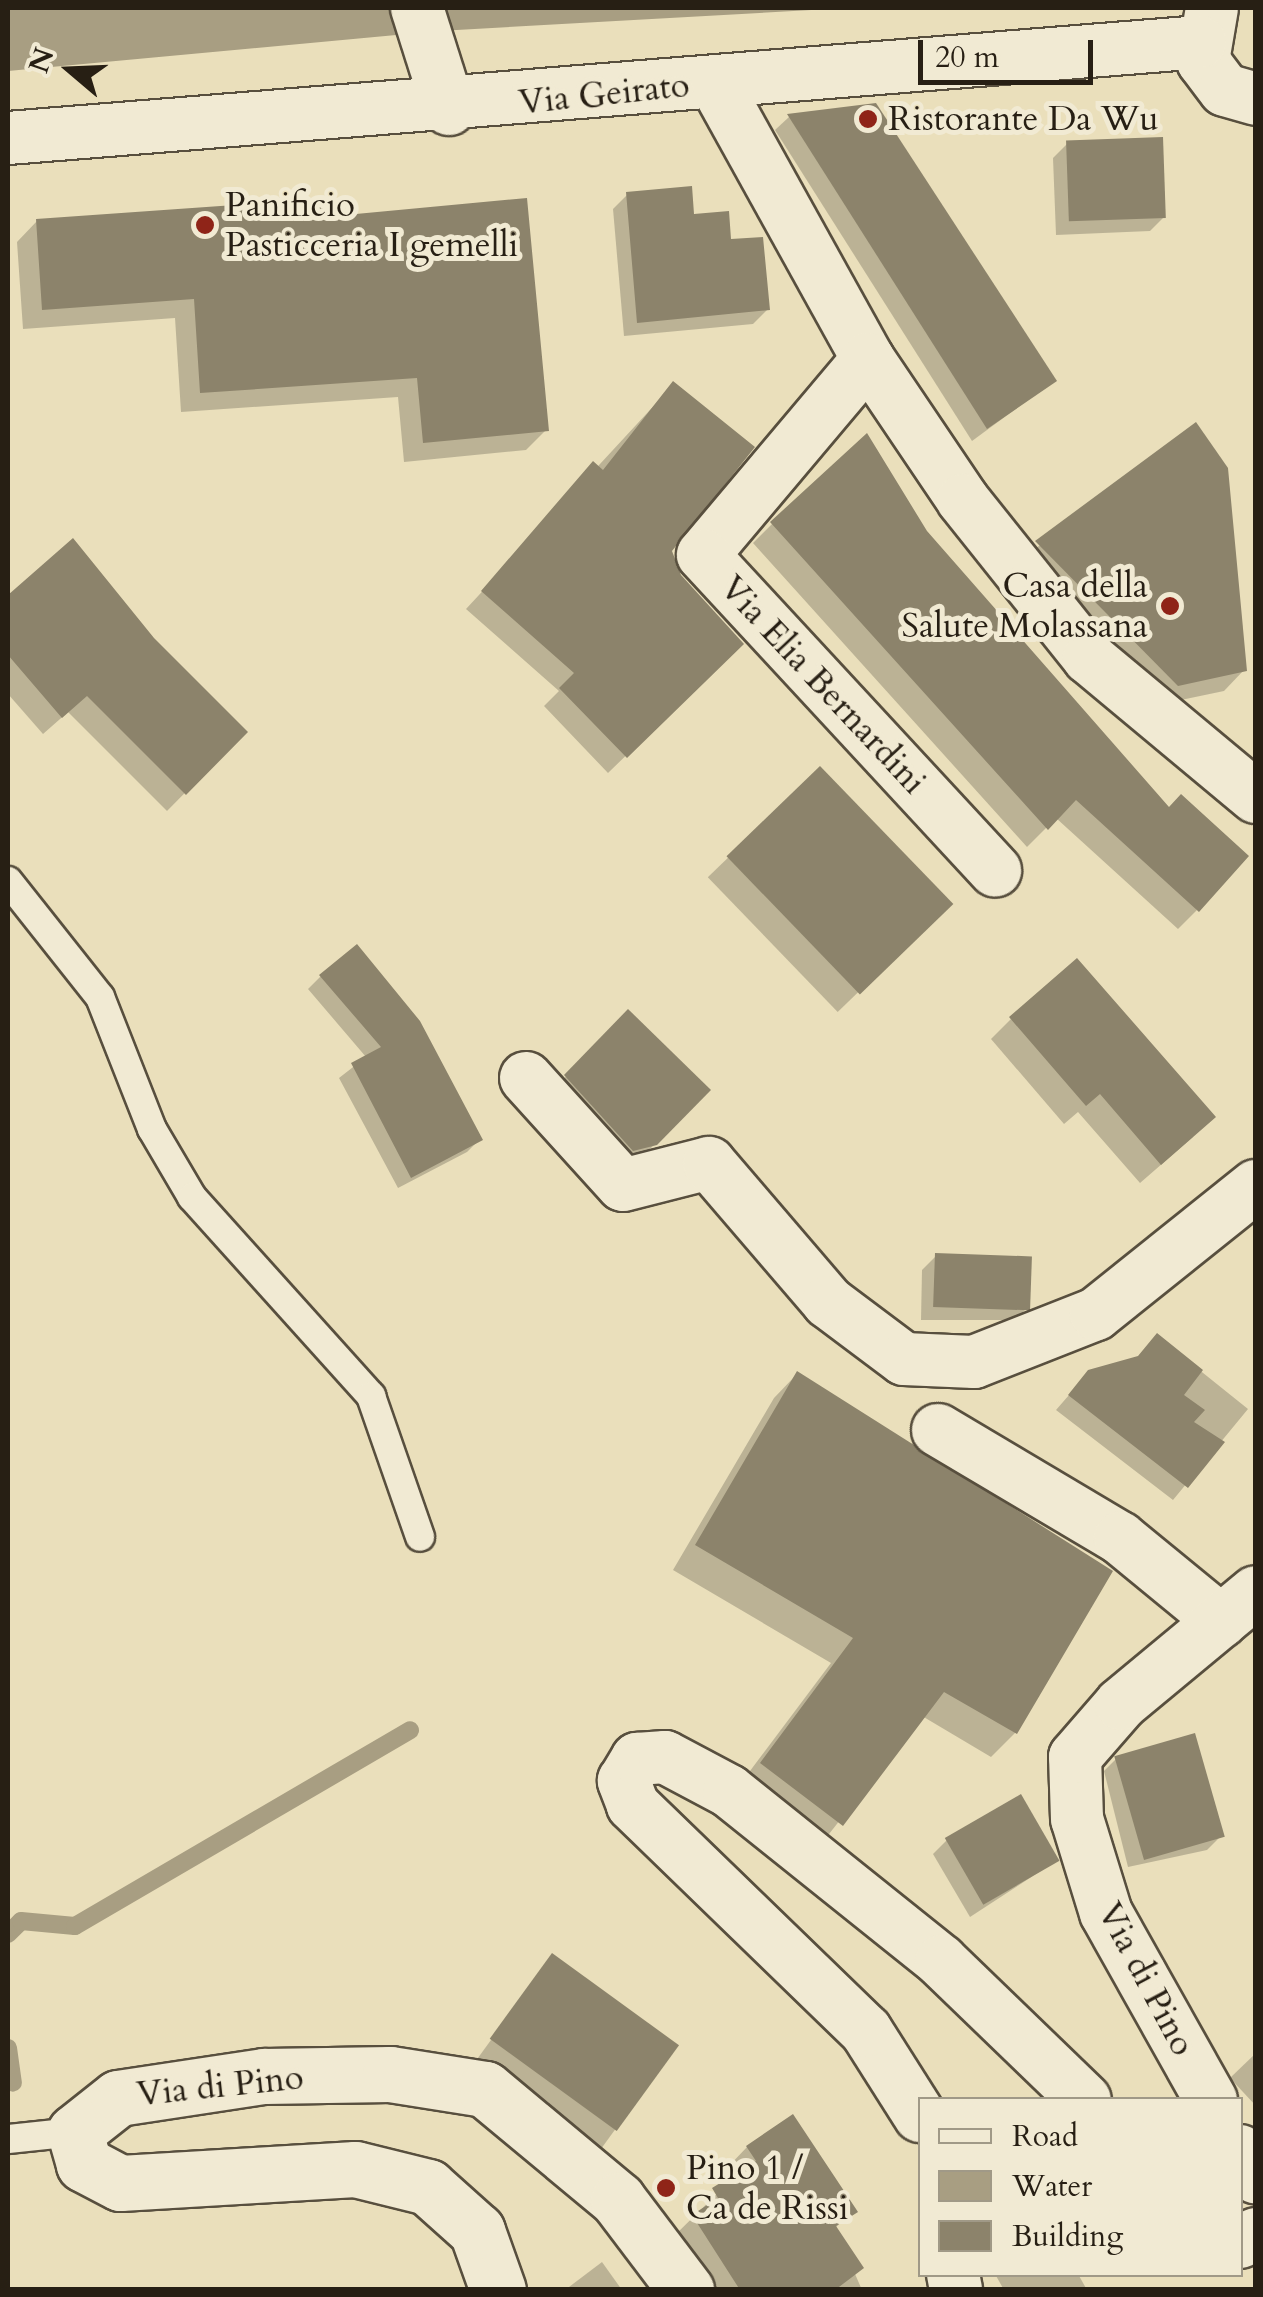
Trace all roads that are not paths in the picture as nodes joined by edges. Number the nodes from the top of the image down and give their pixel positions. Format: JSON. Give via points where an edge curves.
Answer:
{"nodes":[{"id":1,"x":417,"y":8,"type":"edge"},
{"id":2,"x":1206,"y":25,"type":"edge"},
{"id":3,"x":715,"y":83,"type":"junction"},
{"id":4,"x":1256,"y":99,"type":"edge"},
{"id":5,"x":450,"y":109,"type":"junction"},
{"id":6,"x":8,"y":138,"type":"edge"},
{"id":7,"x":868,"y":359,"type":"junction"},
{"id":8,"x":1256,"y":797,"type":"edge"},
{"id":9,"x":995,"y":870,"type":"dead end"},
{"id":10,"x":8,"y":881,"type":"edge"},
{"id":11,"x":526,"y":1078,"type":"dead end"},
{"id":12,"x":1256,"y":1186,"type":"edge"},
{"id":13,"x":938,"y":1430,"type":"dead end"},
{"id":14,"x":420,"y":1537,"type":"dead end"},
{"id":15,"x":1238,"y":1606,"type":"edge"},
{"id":16,"x":1082,"y":2097,"type":"edge"},
{"id":17,"x":1209,"y":2097,"type":"edge"},
{"id":18,"x":918,"y":2113,"type":"edge"},
{"id":19,"x":75,"y":2132,"type":"junction"},
{"id":20,"x":8,"y":2140,"type":"edge"},
{"id":21,"x":1243,"y":2156,"type":"edge"},
{"id":22,"x":1256,"y":2178,"type":"edge"},
{"id":23,"x":498,"y":2290,"type":"edge"},
{"id":24,"x":686,"y":2290,"type":"edge"}],
"edges":[{"from":1,"to":5,"type":"street"},
{"from":2,"to":3,"type":"street","name":"Via Geirato"},
{"from":2,"to":4,"type":"street","name":"Via Geirato","via":[[1211,78]]},
{"from":3,"to":5,"type":"street","name":"Via Geirato"},
{"from":3,"to":7,"type":"street"},
{"from":5,"to":6,"type":"street","name":"Via Geirato"},
{"from":7,"to":8,"type":"street","via":[[963,500],[1089,658]]},
{"from":7,"to":9,"type":"street","name":"Via Elia Bernardini","via":[[702,556]]},
{"from":10,"to":14,"type":"lane","via":[[100,997],[152,1129],[192,1197],[371,1396]]},
{"from":11,"to":12,"type":"street","via":[[623,1185],[709,1163],[828,1302],[904,1359],[974,1362],[1096,1314]]},
{"from":13,"to":15,"type":"street","name":"Via di Pino"},
{"from":15,"to":17,"type":"street","name":"Via di Pino","via":[[1121,1704],[1075,1757],[1078,1819],[1106,1913]]},
{"from":16,"to":18,"type":"street","via":[[941,1962],[728,1791],[665,1757],[636,1758],[624,1781],[633,1805],[866,2031]]},
{"from":19,"to":20,"type":"lane"},
{"from":19,"to":23,"type":"street","via":[[84,2164],[120,2183],[355,2169],[428,2187],[477,2230]]},
{"from":19,"to":24,"type":"street","name":"Via di Pino","via":[[118,2098],[264,2076],[390,2074],[485,2089],[618,2200]]},
{"from":21,"to":22,"type":"street"}]}
